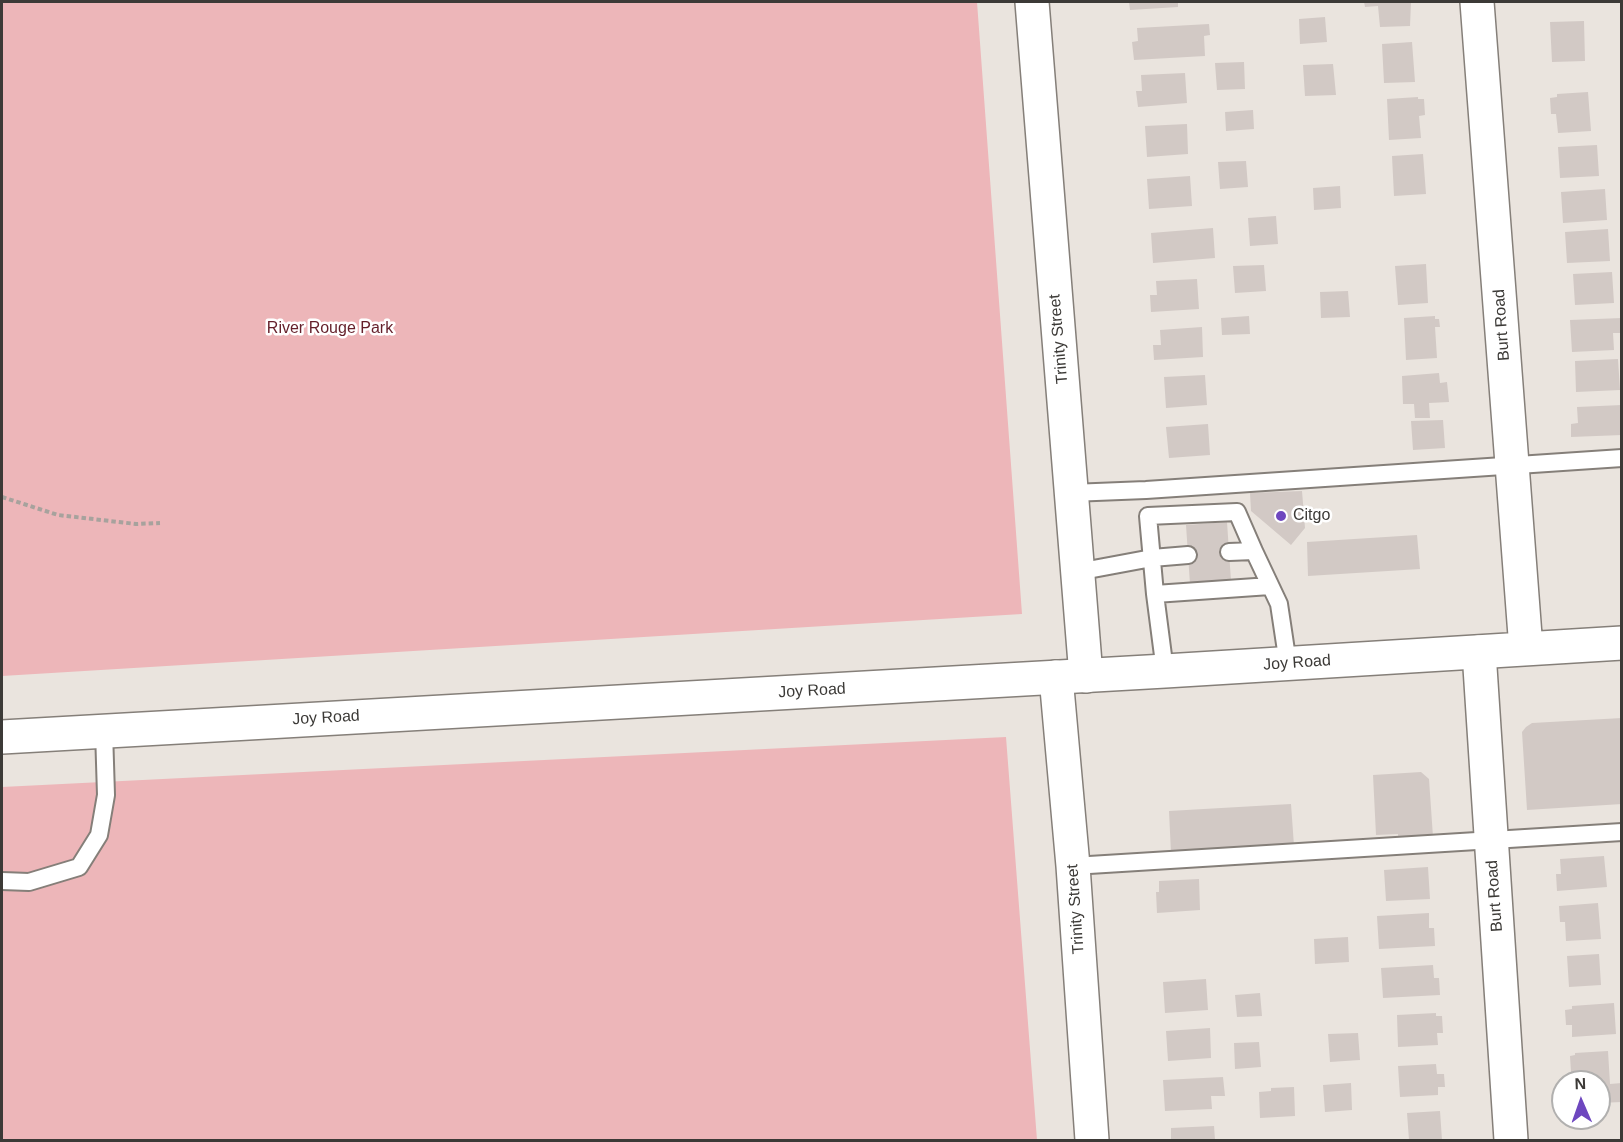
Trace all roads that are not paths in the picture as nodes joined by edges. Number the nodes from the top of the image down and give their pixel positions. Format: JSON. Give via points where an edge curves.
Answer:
{"nodes":[{"id":1,"x":1032,"y":2,"type":"edge"},
{"id":2,"x":1477,"y":2,"type":"edge"},
{"id":3,"x":1622,"y":458,"type":"edge"},
{"id":4,"x":1512,"y":464,"type":"junction"},
{"id":5,"x":1071,"y":493,"type":"junction"},
{"id":6,"x":1254,"y":551,"type":"junction"},
{"id":7,"x":1229,"y":552,"type":"dead end"},
{"id":8,"x":1188,"y":555,"type":"dead end"},
{"id":9,"x":1152,"y":558,"type":"junction"},
{"id":10,"x":1077,"y":572,"type":"junction"},
{"id":11,"x":1270,"y":586,"type":"junction"},
{"id":12,"x":1155,"y":594,"type":"junction"},
{"id":13,"x":1622,"y":643,"type":"edge"},
{"id":14,"x":1526,"y":649,"type":"junction"},
{"id":15,"x":1479,"y":652,"type":"junction"},
{"id":16,"x":1288,"y":664,"type":"junction"},
{"id":17,"x":1165,"y":672,"type":"junction"},
{"id":18,"x":1071,"y":676,"type":"junction"},
{"id":19,"x":104,"y":731,"type":"junction"},
{"id":20,"x":2,"y":737,"type":"edge"},
{"id":21,"x":1622,"y":832,"type":"edge"},
{"id":22,"x":1491,"y":841,"type":"junction"},
{"id":23,"x":1073,"y":867,"type":"junction"},
{"id":24,"x":2,"y":881,"type":"edge"},
{"id":25,"x":1092,"y":1140,"type":"edge"},
{"id":26,"x":1511,"y":1140,"type":"edge"}],
"edges":[{"from":1,"to":5,"type":"street","name":"Trinity Street"},
{"from":2,"to":4,"type":"street","name":"Burt Road"},
{"from":3,"to":4,"type":"lane"},
{"from":4,"to":5,"type":"lane"},
{"from":4,"to":14,"type":"street","name":"Burt Road"},
{"from":5,"to":10,"type":"street","name":"Trinity Street"},
{"from":6,"to":7,"type":"lane"},
{"from":6,"to":9,"type":"lane","via":[[1237,512],[1148,516]]},
{"from":6,"to":11,"type":"lane"},
{"from":8,"to":9,"type":"lane"},
{"from":9,"to":10,"type":"lane"},
{"from":9,"to":12,"type":"lane"},
{"from":10,"to":18,"type":"street","name":"Trinity Street"},
{"from":11,"to":12,"type":"lane"},
{"from":11,"to":16,"type":"lane","via":[[1279,604]]},
{"from":12,"to":17,"type":"lane"},
{"from":13,"to":14,"type":"street","name":"Joy Road"},
{"from":14,"to":15,"type":"street","name":"Joy Road"},
{"from":15,"to":16,"type":"street","name":"Joy Road"},
{"from":15,"to":22,"type":"street","name":"Burt Road"},
{"from":16,"to":17,"type":"street","name":"Joy Road"},
{"from":17,"to":18,"type":"street","name":"Joy Road"},
{"from":18,"to":19,"type":"street","name":"Joy Road"},
{"from":18,"to":23,"type":"street","name":"Trinity Street"},
{"from":19,"to":20,"type":"street","name":"Joy Road"},
{"from":19,"to":24,"type":"lane","via":[[105,805],[99,835],[79,867],[28,882]]},
{"from":21,"to":22,"type":"lane"},
{"from":22,"to":23,"type":"lane"},
{"from":22,"to":26,"type":"street","name":"Burt Road"},
{"from":23,"to":25,"type":"street","name":"Trinity Street"}]}
